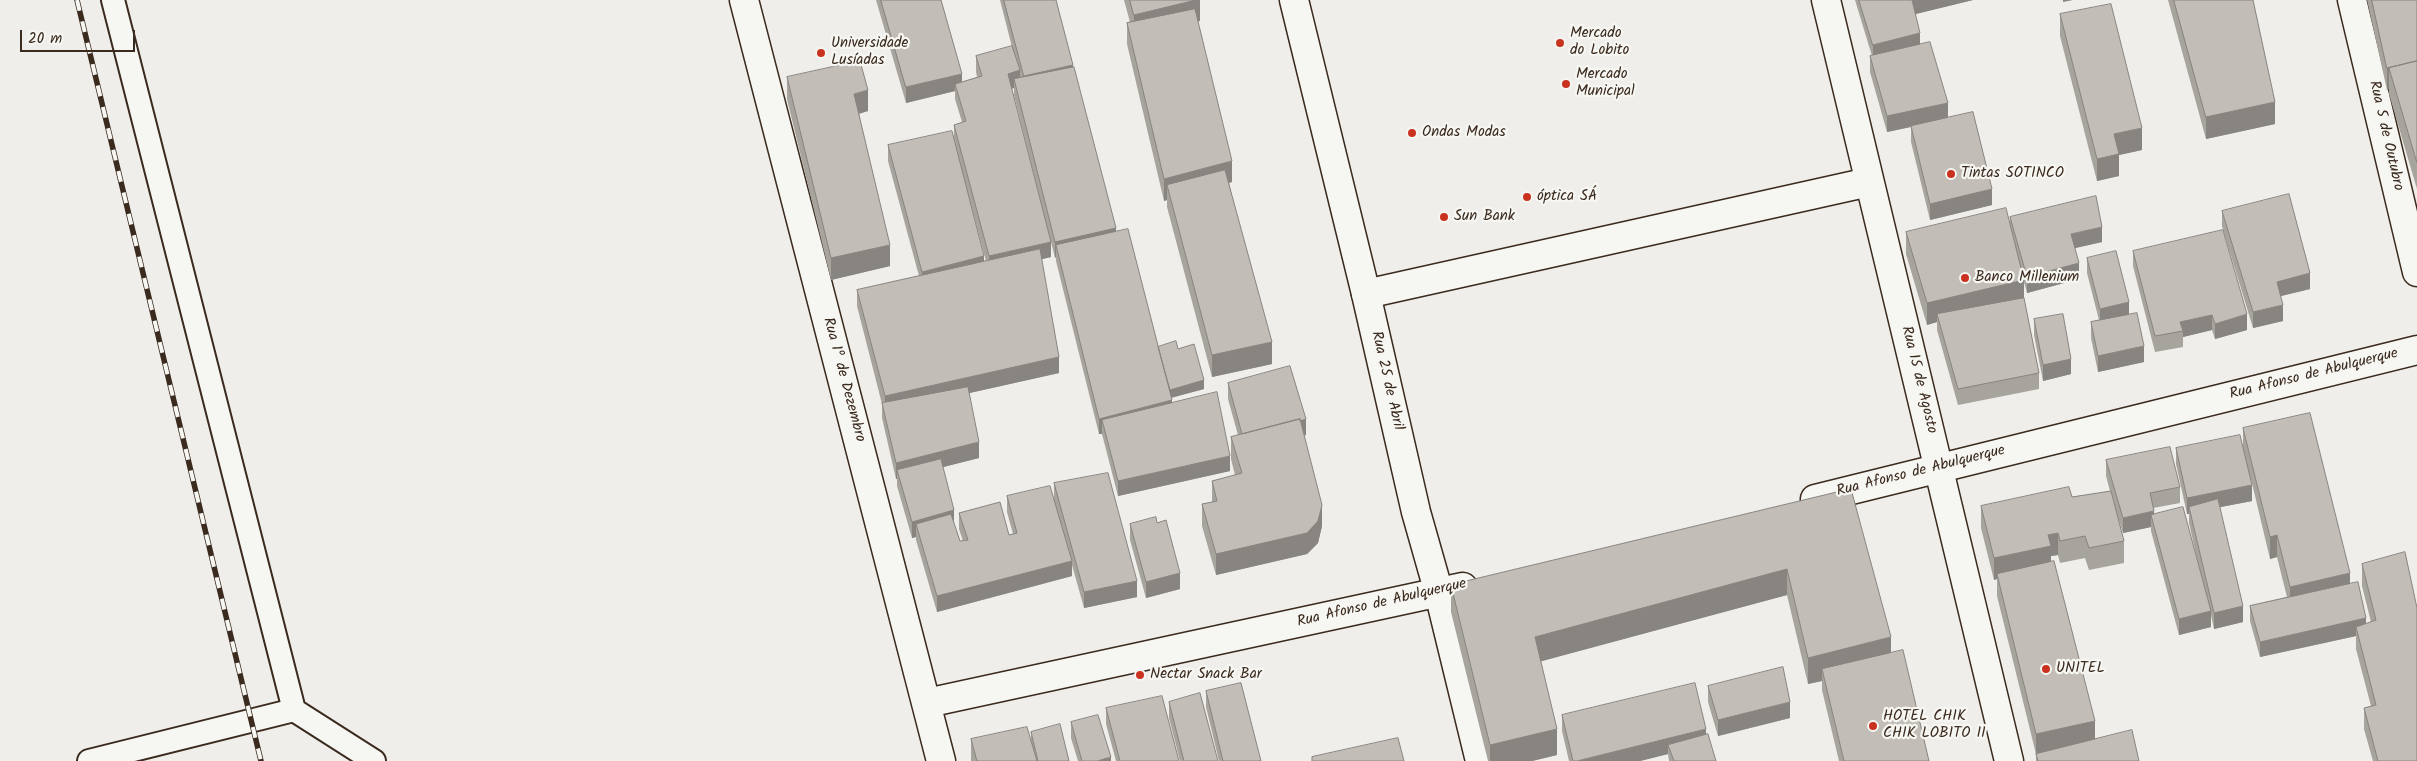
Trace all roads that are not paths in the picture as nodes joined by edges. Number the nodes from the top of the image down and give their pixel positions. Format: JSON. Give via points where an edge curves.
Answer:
{"nodes":[{"id":1,"x":113,"y":0,"type":"edge"},
{"id":2,"x":744,"y":0,"type":"edge"},
{"id":3,"x":1294,"y":0,"type":"edge"},
{"id":4,"x":1826,"y":0,"type":"edge"},
{"id":5,"x":2352,"y":0,"type":"edge"},
{"id":6,"x":1869,"y":182,"type":"junction"},
{"id":7,"x":2417,"y":272,"type":"edge"},
{"id":8,"x":1366,"y":294,"type":"junction"},
{"id":9,"x":2417,"y":350,"type":"edge"},
{"id":10,"x":1939,"y":468,"type":"junction"},
{"id":11,"x":1794,"y":504,"type":"edge"},
{"id":12,"x":1487,"y":581,"type":"edge"},
{"id":13,"x":1439,"y":593,"type":"junction"},
{"id":14,"x":927,"y":703,"type":"junction"},
{"id":15,"x":294,"y":710,"type":"junction"},
{"id":16,"x":89,"y":761,"type":"edge"},
{"id":17,"x":374,"y":761,"type":"edge"},
{"id":18,"x":941,"y":761,"type":"edge"},
{"id":19,"x":1480,"y":761,"type":"edge"},
{"id":20,"x":2009,"y":761,"type":"edge"}],
"edges":[{"from":1,"to":15,"type":"lane"},
{"from":2,"to":14,"type":"street","name":"Rua 1º de Dezembro"},
{"from":3,"to":8,"type":"street","name":"Rua 25 de Abril"},
{"from":4,"to":6,"type":"street","name":"Rua 15 de Agosto"},
{"from":5,"to":7,"type":"street","name":"Rua 5 de Outubro"},
{"from":6,"to":8,"type":"street"},
{"from":6,"to":10,"type":"street","name":"Rua 15 de Agosto"},
{"from":8,"to":13,"type":"street","name":"Rua 25 de Abril","via":[[1416,512]]},
{"from":9,"to":10,"type":"street","name":"Rua Afonso de Abulquerque"},
{"from":10,"to":11,"type":"street","name":"Rua Afonso de Abulquerque"},
{"from":10,"to":20,"type":"street","name":"Rua 15 de Agosto"},
{"from":12,"to":13,"type":"street","name":"Rua Afonso de Abulquerque"},
{"from":13,"to":14,"type":"street","name":"Rua Afonso de Abulquerque"},
{"from":13,"to":19,"type":"street","name":"Rua 25 de Abril"},
{"from":14,"to":18,"type":"street","name":"Rua 1º de Dezembro"},
{"from":15,"to":16,"type":"lane"},
{"from":15,"to":17,"type":"lane"}]}
